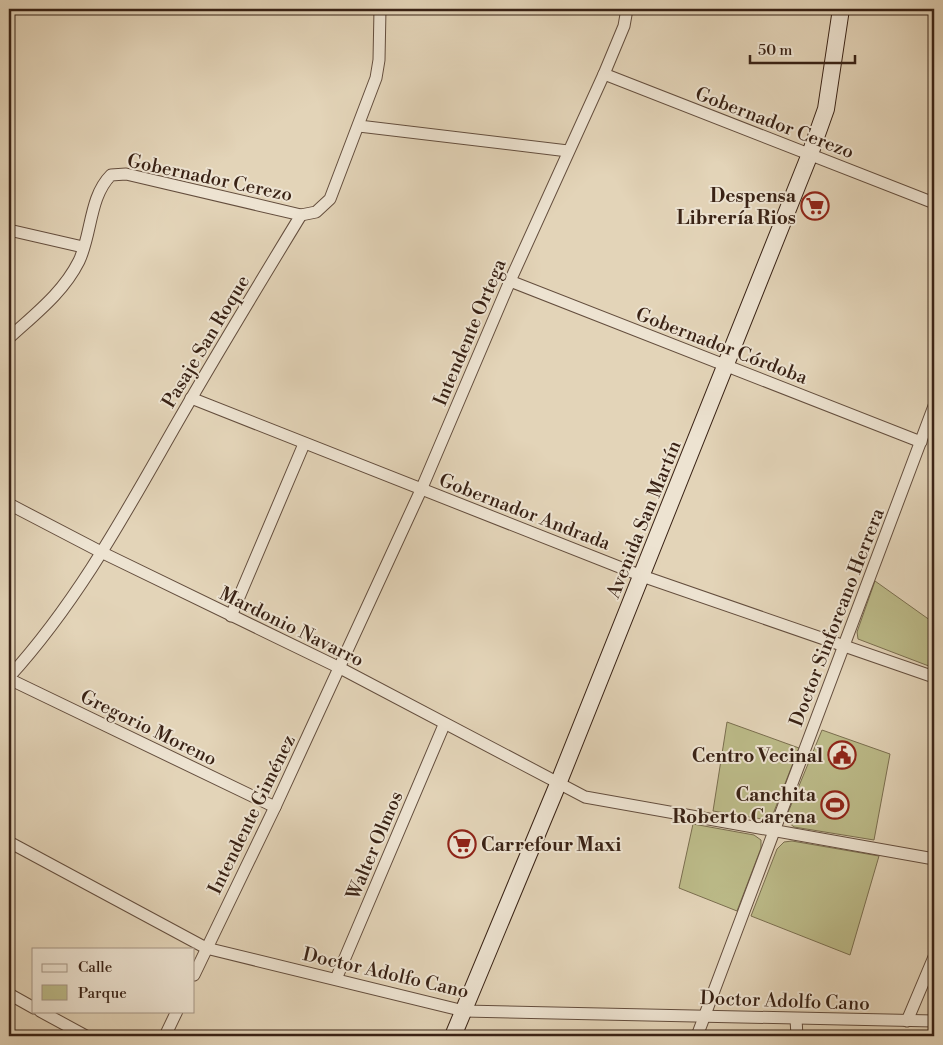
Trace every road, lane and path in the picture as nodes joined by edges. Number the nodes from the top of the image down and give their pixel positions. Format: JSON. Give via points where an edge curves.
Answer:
{"nodes":[{"id":1,"x":380,"y":9,"type":"edge"},
{"id":2,"x":627,"y":9,"type":"edge"},
{"id":3,"x":841,"y":9,"type":"edge"},
{"id":4,"x":604,"y":74,"type":"junction"},
{"id":5,"x":359,"y":126,"type":"junction"},
{"id":6,"x":568,"y":151,"type":"junction"},
{"id":7,"x":810,"y":154,"type":"junction"},
{"id":8,"x":934,"y":203,"type":"edge"},
{"id":9,"x":301,"y":215,"type":"junction"},
{"id":10,"x":9,"y":230,"type":"edge"},
{"id":11,"x":83,"y":247,"type":"junction"},
{"id":12,"x":510,"y":281,"type":"junction"},
{"id":13,"x":9,"y":338,"type":"edge"},
{"id":14,"x":725,"y":366,"type":"junction"},
{"id":15,"x":191,"y":398,"type":"junction"},
{"id":16,"x":934,"y":406,"type":"edge"},
{"id":17,"x":921,"y":442,"type":"junction"},
{"id":18,"x":304,"y":444,"type":"junction"},
{"id":19,"x":421,"y":490,"type":"junction"},
{"id":20,"x":9,"y":504,"type":"edge"},
{"id":21,"x":103,"y":553,"type":"junction"},
{"id":22,"x":642,"y":576,"type":"junction"},
{"id":23,"x":231,"y":616,"type":"junction"},
{"id":24,"x":845,"y":645,"type":"junction"},
{"id":25,"x":340,"y":668,"type":"junction"},
{"id":26,"x":934,"y":677,"type":"edge"},
{"id":27,"x":9,"y":678,"type":"edge"},
{"id":28,"x":444,"y":725,"type":"junction"},
{"id":29,"x":558,"y":784,"type":"junction"},
{"id":30,"x":275,"y":807,"type":"junction"},
{"id":31,"x":775,"y":830,"type":"junction"},
{"id":32,"x":9,"y":842,"type":"edge"},
{"id":33,"x":934,"y":859,"type":"edge"},
{"id":34,"x":206,"y":948,"type":"junction"},
{"id":35,"x":934,"y":957,"type":"edge"},
{"id":36,"x":195,"y":973,"type":"edge"},
{"id":37,"x":336,"y":979,"type":"junction"},
{"id":38,"x":9,"y":994,"type":"edge"},
{"id":39,"x":32,"y":1007,"type":"edge"},
{"id":40,"x":464,"y":1010,"type":"junction"},
{"id":41,"x":42,"y":1012,"type":"edge"},
{"id":42,"x":177,"y":1012,"type":"edge"},
{"id":43,"x":705,"y":1016,"type":"junction"},
{"id":44,"x":796,"y":1019,"type":"junction"},
{"id":45,"x":907,"y":1021,"type":"junction"},
{"id":46,"x":934,"y":1021,"type":"edge"},
{"id":47,"x":86,"y":1036,"type":"edge"},
{"id":48,"x":165,"y":1036,"type":"edge"},
{"id":49,"x":453,"y":1036,"type":"edge"},
{"id":50,"x":697,"y":1036,"type":"edge"},
{"id":51,"x":796,"y":1036,"type":"edge"}],
"edges":[{"from":1,"to":5,"type":"street","via":[[376,78]]},
{"from":2,"to":4,"type":"street","name":"Intendente Ortega","via":[[624,26]]},
{"from":3,"to":7,"type":"main road","name":"Avenida San Martín","via":[[826,109]]},
{"from":4,"to":6,"type":"street","name":"Intendente Ortega"},
{"from":4,"to":7,"type":"street","name":"Gobernador Cerezo"},
{"from":5,"to":6,"type":"street"},
{"from":5,"to":9,"type":"street","via":[[330,199],[316,212]]},
{"from":6,"to":12,"type":"street","name":"Intendente Ortega"},
{"from":7,"to":8,"type":"street","name":"Gobernador Cerezo"},
{"from":7,"to":14,"type":"main road","name":"Avenida San Martín"},
{"from":9,"to":11,"type":"street","name":"Gobernador Cerezo","via":[[126,174],[111,175],[101,185]]},
{"from":9,"to":15,"type":"street","name":"Pasaje San Roque"},
{"from":10,"to":11,"type":"street"},
{"from":11,"to":13,"type":"street","via":[[61,291]]},
{"from":12,"to":14,"type":"street","name":"Gobernador Córdoba"},
{"from":12,"to":19,"type":"street","name":"Intendente Ortega"},
{"from":14,"to":17,"type":"street","name":"Gobernador Córdoba"},
{"from":14,"to":22,"type":"main road","name":"Avenida San Martín"},
{"from":15,"to":18,"type":"street","name":"Gobernador Andrada"},
{"from":15,"to":21,"type":"street","name":"Pasaje San Roque"},
{"from":16,"to":17,"type":"street","name":"Doctor Sinforeano Herrera"},
{"from":17,"to":24,"type":"street","name":"Doctor Sinforeano Herrera"},
{"from":18,"to":19,"type":"street","name":"Gobernador Andrada"},
{"from":18,"to":23,"type":"street"},
{"from":19,"to":22,"type":"street","name":"Gobernador Andrada"},
{"from":19,"to":25,"type":"street","name":"Intendente Ortega"},
{"from":20,"to":21,"type":"street","name":"Mardonio Navarro"},
{"from":21,"to":23,"type":"street","name":"Mardonio Navarro"},
{"from":21,"to":27,"type":"street","name":"Pasaje San Roque","via":[[36,647]]},
{"from":22,"to":24,"type":"street","name":"Gobernador Andrada"},
{"from":22,"to":29,"type":"main road","name":"Avenida San Martín"},
{"from":23,"to":25,"type":"street","name":"Mardonio Navarro"},
{"from":24,"to":26,"type":"street","name":"Gobernador Andrada"},
{"from":24,"to":31,"type":"street","name":"Doctor Sinforeano Herrera"},
{"from":25,"to":28,"type":"street","name":"Mardonio Navarro"},
{"from":25,"to":30,"type":"street","name":"Intendente Giménez"},
{"from":27,"to":30,"type":"street","name":"Gregorio Moreno"},
{"from":28,"to":29,"type":"street","name":"Mardonio Navarro"},
{"from":28,"to":37,"type":"street","name":"Walter Olmos"},
{"from":29,"to":31,"type":"street","name":"Mardonio Navarro","via":[[584,797]]},
{"from":29,"to":40,"type":"main road","name":"Avenida San Martín"},
{"from":30,"to":34,"type":"street","name":"Intendente Giménez"},
{"from":31,"to":33,"type":"street","name":"Mardonio Navarro"},
{"from":31,"to":43,"type":"street","name":"Doctor Sinforeano Herrera"},
{"from":32,"to":34,"type":"street","name":"Doctor Adolfo Cano"},
{"from":34,"to":36,"type":"street","name":"Intendente Giménez"},
{"from":34,"to":37,"type":"street","name":"Doctor Adolfo Cano"},
{"from":35,"to":45,"type":"street"},
{"from":37,"to":40,"type":"street","name":"Doctor Adolfo Cano"},
{"from":38,"to":39,"type":"street"},
{"from":40,"to":43,"type":"street","name":"Doctor Adolfo Cano"},
{"from":40,"to":49,"type":"main road","name":"Avenida San Martín"},
{"from":41,"to":47,"type":"street"},
{"from":42,"to":48,"type":"street"},
{"from":43,"to":44,"type":"street","name":"Doctor Adolfo Cano"},
{"from":43,"to":50,"type":"street","name":"Doctor Sinforeano Herrera"},
{"from":44,"to":45,"type":"street","name":"Doctor Adolfo Cano"},
{"from":44,"to":51,"type":"street"},
{"from":45,"to":46,"type":"street","name":"Doctor Adolfo Cano"}]}
